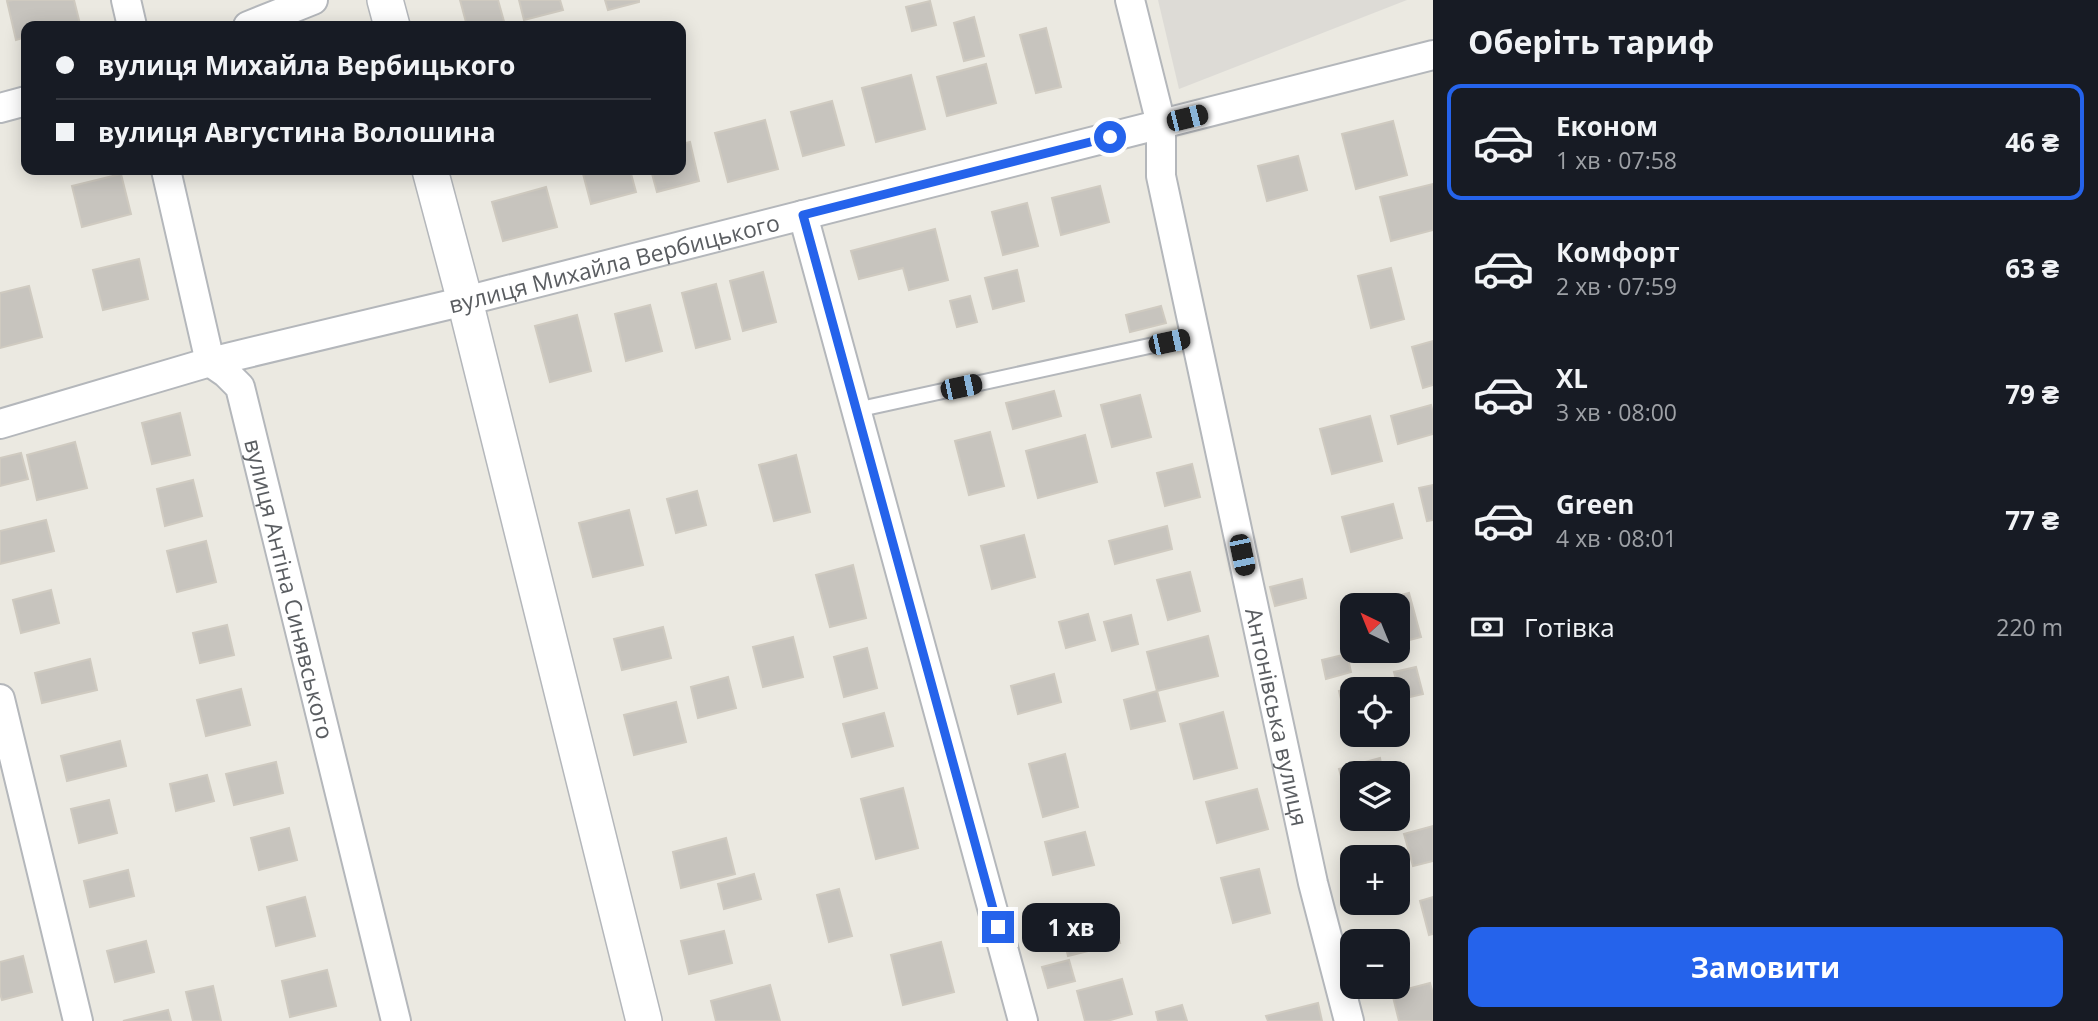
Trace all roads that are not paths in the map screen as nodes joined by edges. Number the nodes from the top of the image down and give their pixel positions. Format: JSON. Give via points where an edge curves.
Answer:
{"nodes":[{"id":1,"x":126,"y":0,"type":"edge"},
{"id":2,"x":313,"y":0,"type":"edge"},
{"id":3,"x":384,"y":0,"type":"edge"},
{"id":4,"x":1130,"y":0,"type":"edge"},
{"id":5,"x":131,"y":21,"type":"edge"},
{"id":6,"x":260,"y":21,"type":"edge"},
{"id":7,"x":390,"y":21,"type":"edge"},
{"id":8,"x":1432,"y":60,"type":"edge"},
{"id":9,"x":21,"y":102,"type":"edge"},
{"id":10,"x":0,"y":108,"type":"edge"},
{"id":11,"x":1161,"y":124,"type":"junction"},
{"id":12,"x":167,"y":175,"type":"edge"},
{"id":13,"x":431,"y":175,"type":"edge"},
{"id":14,"x":803,"y":215,"type":"junction"},
{"id":15,"x":465,"y":301,"type":"junction"},
{"id":16,"x":1195,"y":336,"type":"junction"},
{"id":17,"x":210,"y":362,"type":"junction"},
{"id":18,"x":856,"y":410,"type":"junction"},
{"id":19,"x":0,"y":424,"type":"edge"},
{"id":20,"x":2,"y":714,"type":"edge"},
{"id":21,"x":78,"y":1021,"type":"edge"},
{"id":22,"x":396,"y":1021,"type":"edge"},
{"id":23,"x":644,"y":1021,"type":"edge"},
{"id":24,"x":1023,"y":1021,"type":"edge"},
{"id":25,"x":1349,"y":1021,"type":"edge"}],
"edges":[{"from":1,"to":5,"type":"street"},
{"from":2,"to":6,"type":"street"},
{"from":3,"to":7,"type":"street"},
{"from":4,"to":11,"type":"street","name":"Антонівська вулиця"},
{"from":8,"to":11,"type":"street","name":"вулиця Михайла Вербицького"},
{"from":9,"to":10,"type":"street"},
{"from":11,"to":14,"type":"street","name":"вулиця Михайла Вербицького"},
{"from":11,"to":16,"type":"street","name":"Антонівська вулиця","via":[[1161,176]]},
{"from":12,"to":17,"type":"street"},
{"from":13,"to":15,"type":"street"},
{"from":14,"to":15,"type":"street","name":"вулиця Михайла Вербицького"},
{"from":14,"to":18,"type":"street"},
{"from":15,"to":17,"type":"street","name":"вулиця Михайла Вербицького"},
{"from":15,"to":23,"type":"street"},
{"from":16,"to":18,"type":"lane"},
{"from":16,"to":25,"type":"street","name":"Антонівська вулиця","via":[[1312,883]]},
{"from":17,"to":19,"type":"street","name":"вулиця Михайла Вербицького"},
{"from":17,"to":22,"type":"street","name":"вулиця Антіна Синявського","via":[[240,387]]},
{"from":18,"to":24,"type":"street"},
{"from":20,"to":21,"type":"street"}]}
